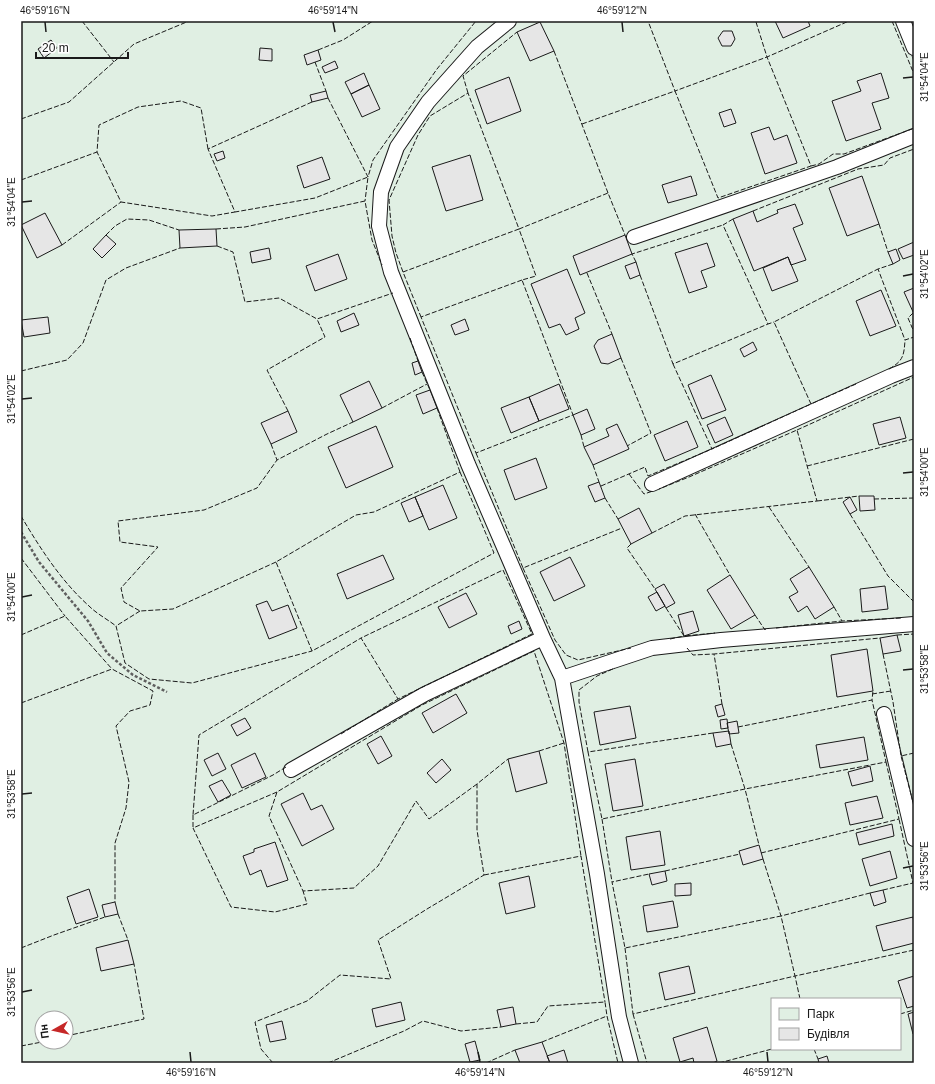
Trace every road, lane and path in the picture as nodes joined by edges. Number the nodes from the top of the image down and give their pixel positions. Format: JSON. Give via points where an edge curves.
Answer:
{"nodes":[{"id":1,"x":509,"y":21,"type":"edge"},
{"id":2,"x":903,"y":21,"type":"edge"},
{"id":3,"x":914,"y":48,"type":"edge"},
{"id":4,"x":914,"y":136,"type":"edge"},
{"id":5,"x":634,"y":237,"type":"dead end"},
{"id":6,"x":914,"y":367,"type":"edge"},
{"id":7,"x":652,"y":484,"type":"dead end"},
{"id":8,"x":21,"y":532,"type":"edge"},
{"id":9,"x":914,"y":624,"type":"edge"},
{"id":10,"x":543,"y":638,"type":"junction"},
{"id":11,"x":562,"y":678,"type":"junction"},
{"id":12,"x":166,"y":692,"type":"dead end"},
{"id":13,"x":884,"y":714,"type":"dead end"},
{"id":14,"x":291,"y":770,"type":"dead end"},
{"id":15,"x":914,"y":839,"type":"edge"},
{"id":16,"x":631,"y":1063,"type":"edge"}],
"edges":[{"from":1,"to":10,"type":"lane","via":[[477,47],[433,96],[397,148],[381,192],[379,226],[391,272],[468,464]]},
{"from":2,"to":3,"type":"lane"},
{"from":4,"to":5,"type":"lane","via":[[837,167]]},
{"from":6,"to":7,"type":"lane"},
{"from":8,"to":12,"type":"path","via":[[39,562],[88,621],[107,653],[134,675]]},
{"from":9,"to":11,"type":"lane","via":[[652,648]]},
{"from":10,"to":11,"type":"lane"},
{"from":10,"to":14,"type":"lane","via":[[425,694]]},
{"from":11,"to":16,"type":"lane","via":[[597,874],[619,1017]]},
{"from":13,"to":15,"type":"lane"}]}
